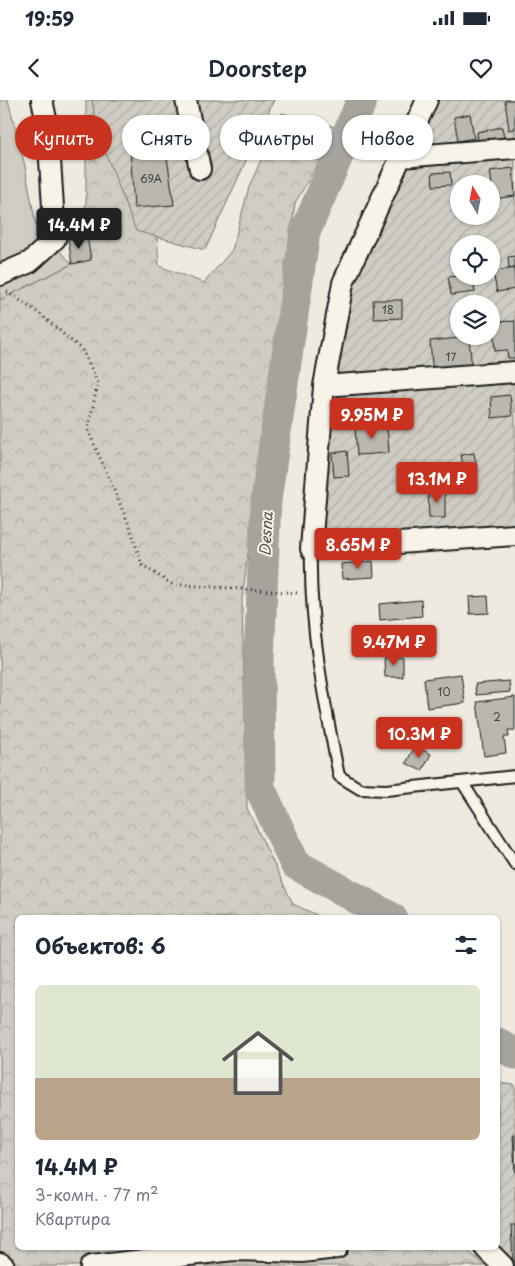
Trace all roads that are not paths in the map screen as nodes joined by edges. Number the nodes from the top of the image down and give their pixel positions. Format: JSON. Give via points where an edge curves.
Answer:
{"nodes":[{"id":1,"x":42,"y":100,"type":"edge"},
{"id":2,"x":186,"y":100,"type":"edge"},
{"id":3,"x":427,"y":100,"type":"edge"},
{"id":4,"x":420,"y":115,"type":"edge"},
{"id":5,"x":515,"y":148,"type":"edge"},
{"id":6,"x":433,"y":154,"type":"edge"},
{"id":7,"x":400,"y":160,"type":"edge"},
{"id":8,"x":200,"y":169,"type":"dead end"},
{"id":9,"x":0,"y":275,"type":"edge"},
{"id":10,"x":515,"y":372,"type":"edge"},
{"id":11,"x":324,"y":386,"type":"junction"},
{"id":12,"x":515,"y":535,"type":"edge"},
{"id":13,"x":311,"y":549,"type":"junction"},
{"id":14,"x":515,"y":776,"type":"edge"},
{"id":15,"x":462,"y":782,"type":"junction"},
{"id":16,"x":515,"y":864,"type":"edge"},
{"id":17,"x":234,"y":1250,"type":"edge"},
{"id":18,"x":234,"y":1250,"type":"edge"},
{"id":19,"x":320,"y":1250,"type":"edge"},
{"id":20,"x":487,"y":1250,"type":"edge"},
{"id":21,"x":0,"y":1263,"type":"edge"},
{"id":22,"x":4,"y":1266,"type":"edge"},
{"id":23,"x":91,"y":1266,"type":"edge"},
{"id":24,"x":503,"y":1266,"type":"edge"}],
"edges":[{"from":1,"to":9,"type":"street","via":[[48,128],[55,239],[30,262]]},
{"from":2,"to":8,"type":"street"},
{"from":3,"to":4,"type":"street"},
{"from":5,"to":6,"type":"street"},
{"from":7,"to":11,"type":"street","via":[[343,283]]},
{"from":10,"to":11,"type":"street"},
{"from":11,"to":13,"type":"street"},
{"from":12,"to":13,"type":"street"},
{"from":13,"to":15,"type":"lane","via":[[310,593],[327,718],[339,776],[360,789],[386,790]]},
{"from":14,"to":15,"type":"lane"},
{"from":15,"to":16,"type":"lane"},
{"from":17,"to":19,"type":"street"},
{"from":18,"to":23,"type":"street"},
{"from":20,"to":24,"type":"street"},
{"from":21,"to":22,"type":"street"}]}
